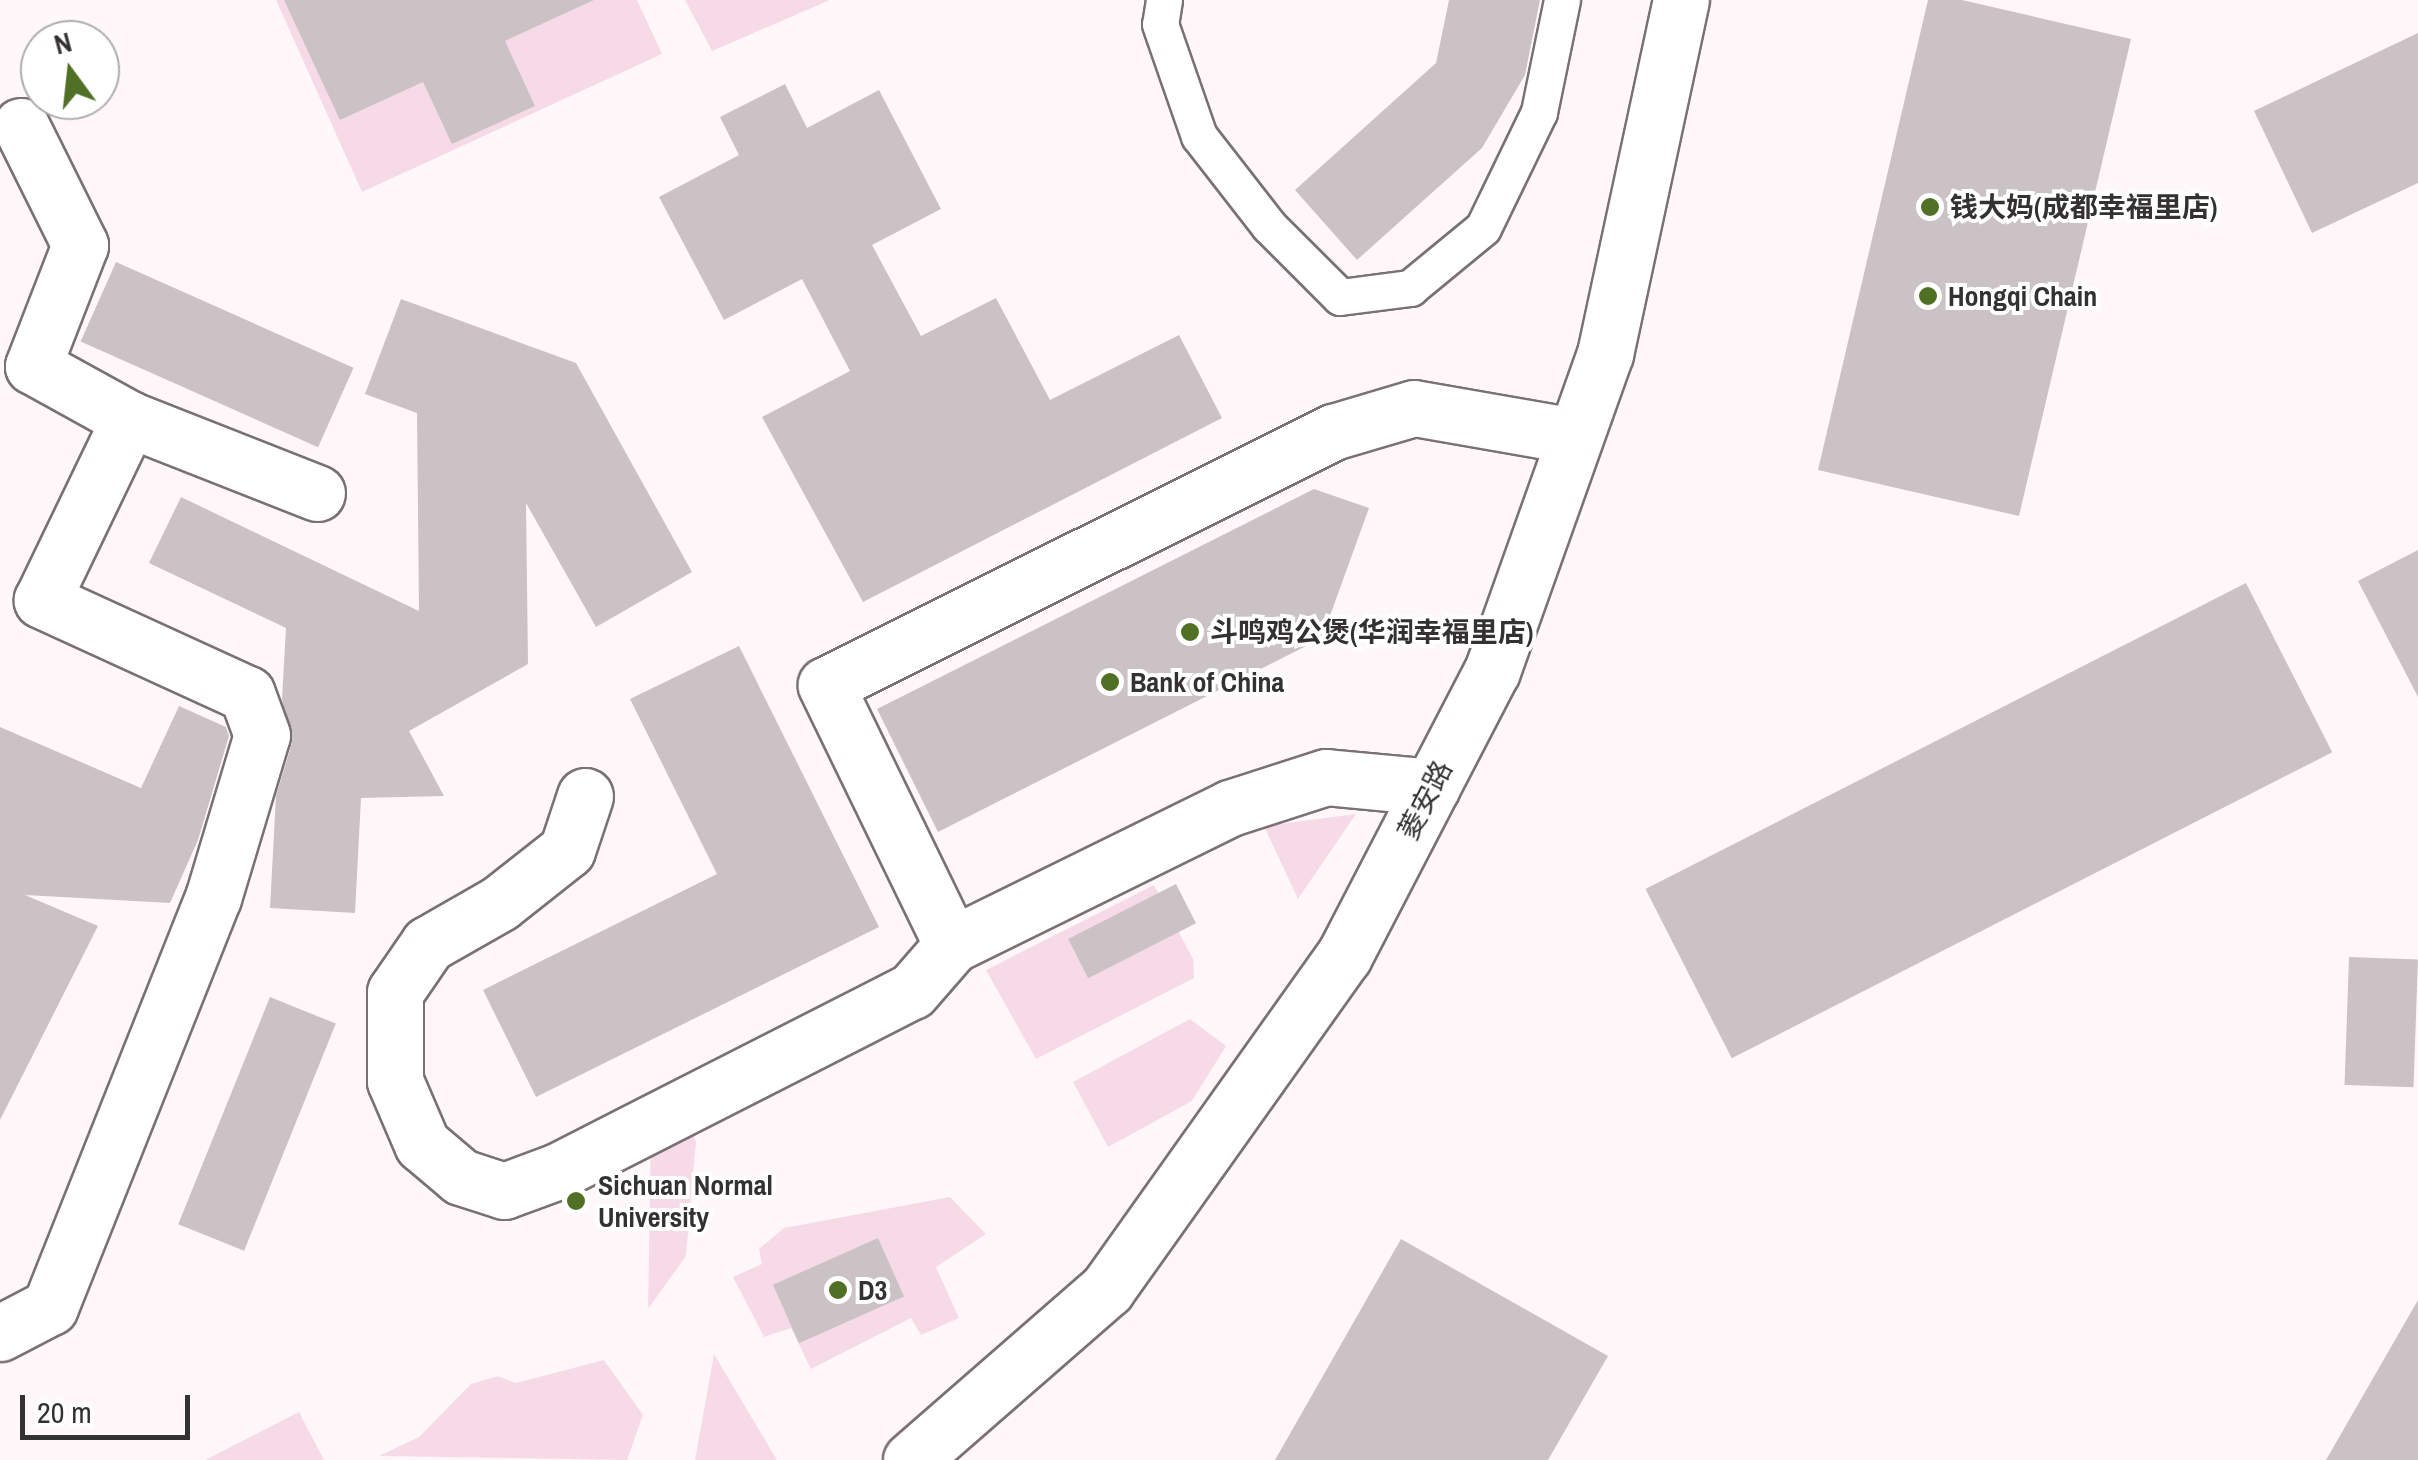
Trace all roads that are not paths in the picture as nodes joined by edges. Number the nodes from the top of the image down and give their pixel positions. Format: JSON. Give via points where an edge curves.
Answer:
{"nodes":[{"id":1,"x":1164,"y":0,"type":"edge"},
{"id":2,"x":1562,"y":0,"type":"edge"},
{"id":3,"x":1681,"y":0,"type":"edge"},
{"id":4,"x":21,"y":126,"type":"dead end"},
{"id":5,"x":129,"y":418,"type":"junction"},
{"id":6,"x":1575,"y":436,"type":"junction"},
{"id":7,"x":316,"y":494,"type":"dead end"},
{"id":8,"x":1432,"y":788,"type":"junction"},
{"id":9,"x":585,"y":796,"type":"dead end"},
{"id":10,"x":952,"y":945,"type":"junction"},
{"id":11,"x":0,"y":1333,"type":"edge"},
{"id":12,"x":912,"y":1460,"type":"edge"}],
"edges":[{"from":1,"to":2,"type":"lane","via":[[1160,24],[1199,136],[1268,226],[1340,297],[1410,288],[1483,228],[1539,112]]},
{"from":3,"to":6,"type":"street","name":"菱安路","via":[[1604,354]]},
{"from":4,"to":5,"type":"street","via":[[80,246],[33,366]]},
{"from":5,"to":7,"type":"street"},
{"from":5,"to":11,"type":"street","via":[[42,600],[247,694],[262,734],[213,898],[50,1307]]},
{"from":6,"to":8,"type":"street","name":"菱安路","via":[[1492,671]]},
{"from":6,"to":10,"type":"street","via":[[1414,408],[1333,432],[826,685]]},
{"from":8,"to":10,"type":"street","via":[[1326,777],[1230,808]]},
{"from":8,"to":12,"type":"street","name":"菱安路","via":[[1344,956],[1106,1288]]},
{"from":9,"to":10,"type":"street","via":[[567,850],[500,903],[428,944],[395,992],[396,1081],[422,1144],[461,1177],[504,1191],[558,1171],[912,991]]}]}
